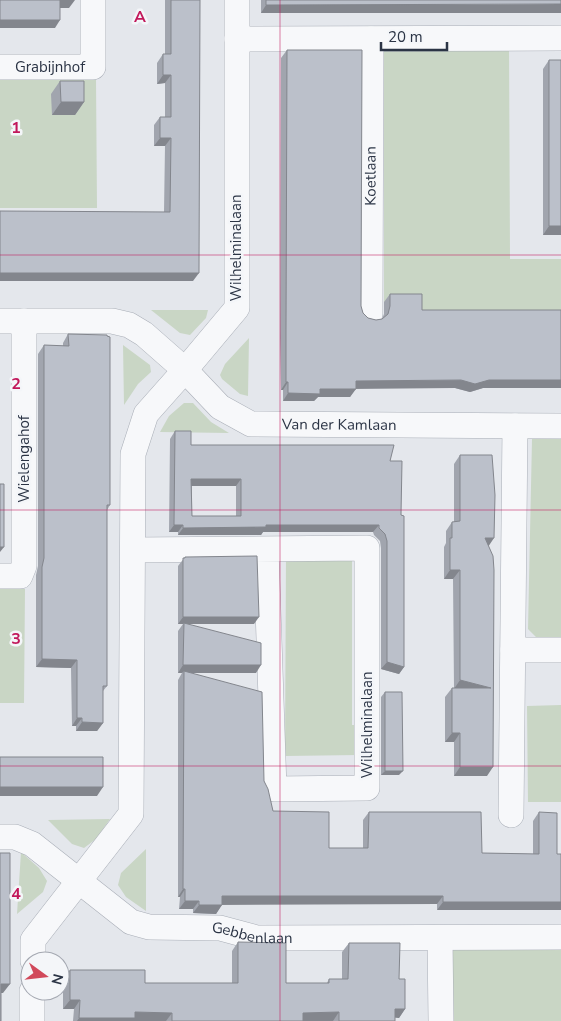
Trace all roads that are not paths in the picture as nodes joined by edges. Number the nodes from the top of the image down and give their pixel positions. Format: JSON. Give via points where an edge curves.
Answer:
{"nodes":[{"id":1,"x":93,"y":0,"type":"edge"},
{"id":2,"x":237,"y":0,"type":"edge"},
{"id":3,"x":561,"y":38,"type":"edge"},
{"id":4,"x":237,"y":39,"type":"junction"},
{"id":5,"x":371,"y":39,"type":"junction"},
{"id":6,"x":0,"y":67,"type":"edge"},
{"id":7,"x":370,"y":314,"type":"dead end"},
{"id":8,"x":12,"y":321,"type":"edge"},
{"id":9,"x":185,"y":370,"type":"junction"},
{"id":10,"x":515,"y":426,"type":"junction"},
{"id":11,"x":561,"y":426,"type":"edge"},
{"id":12,"x":266,"y":549,"type":"junction"},
{"id":13,"x":133,"y":550,"type":"junction"},
{"id":14,"x":0,"y":576,"type":"edge"},
{"id":15,"x":513,"y":650,"type":"junction"},
{"id":16,"x":561,"y":650,"type":"edge"},
{"id":17,"x":511,"y":815,"type":"dead end"},
{"id":18,"x":0,"y":837,"type":"edge"},
{"id":19,"x":79,"y":882,"type":"junction"},
{"id":20,"x":561,"y":937,"type":"edge"},
{"id":21,"x":440,"y":938,"type":"junction"},
{"id":22,"x":33,"y":951,"type":"edge"},
{"id":23,"x":32,"y":1001,"type":"edge"},
{"id":24,"x":32,"y":1021,"type":"edge"},
{"id":25,"x":441,"y":1021,"type":"edge"}],
"edges":[{"from":1,"to":6,"type":"street","name":"Grabijnhof","via":[[93,67]]},
{"from":2,"to":4,"type":"street","name":"Wilhelminalaan"},
{"from":3,"to":5,"type":"street"},
{"from":4,"to":5,"type":"street"},
{"from":4,"to":9,"type":"street","name":"Wilhelminalaan","via":[[237,308]]},
{"from":5,"to":7,"type":"street","name":"Koetlaan"},
{"from":8,"to":9,"type":"street","name":"Wielengahof","via":[[112,321],[129,325]]},
{"from":8,"to":14,"type":"street","name":"Wielengahof","via":[[24,566],[20,576]]},
{"from":9,"to":10,"type":"street","name":"Van der Kamlaan","via":[[220,407],[251,424]]},
{"from":9,"to":13,"type":"street","name":"Wilhelminalaan","via":[[146,414],[132,454]]},
{"from":10,"to":11,"type":"street","name":"Van der Kamlaan"},
{"from":10,"to":15,"type":"street"},
{"from":12,"to":12,"type":"street","name":"Wilhelminalaan","via":[[367,548],[367,788],[274,789]]},
{"from":12,"to":13,"type":"street","name":"Wilhelminalaan"},
{"from":13,"to":19,"type":"street","name":"Wilhelminalaan","via":[[131,814]]},
{"from":15,"to":16,"type":"street"},
{"from":15,"to":17,"type":"street"},
{"from":18,"to":19,"type":"street","name":"Gebbenlaan","via":[[15,837],[32,844]]},
{"from":19,"to":21,"type":"street","name":"Gebbenlaan","via":[[132,922],[149,926],[220,928],[257,938]]},
{"from":19,"to":22,"type":"street","name":"Wilhelminalaan","via":[[33,940]]},
{"from":20,"to":21,"type":"street","name":"Gebbenlaan"},
{"from":21,"to":25,"type":"street"},
{"from":23,"to":24,"type":"street"}]}
